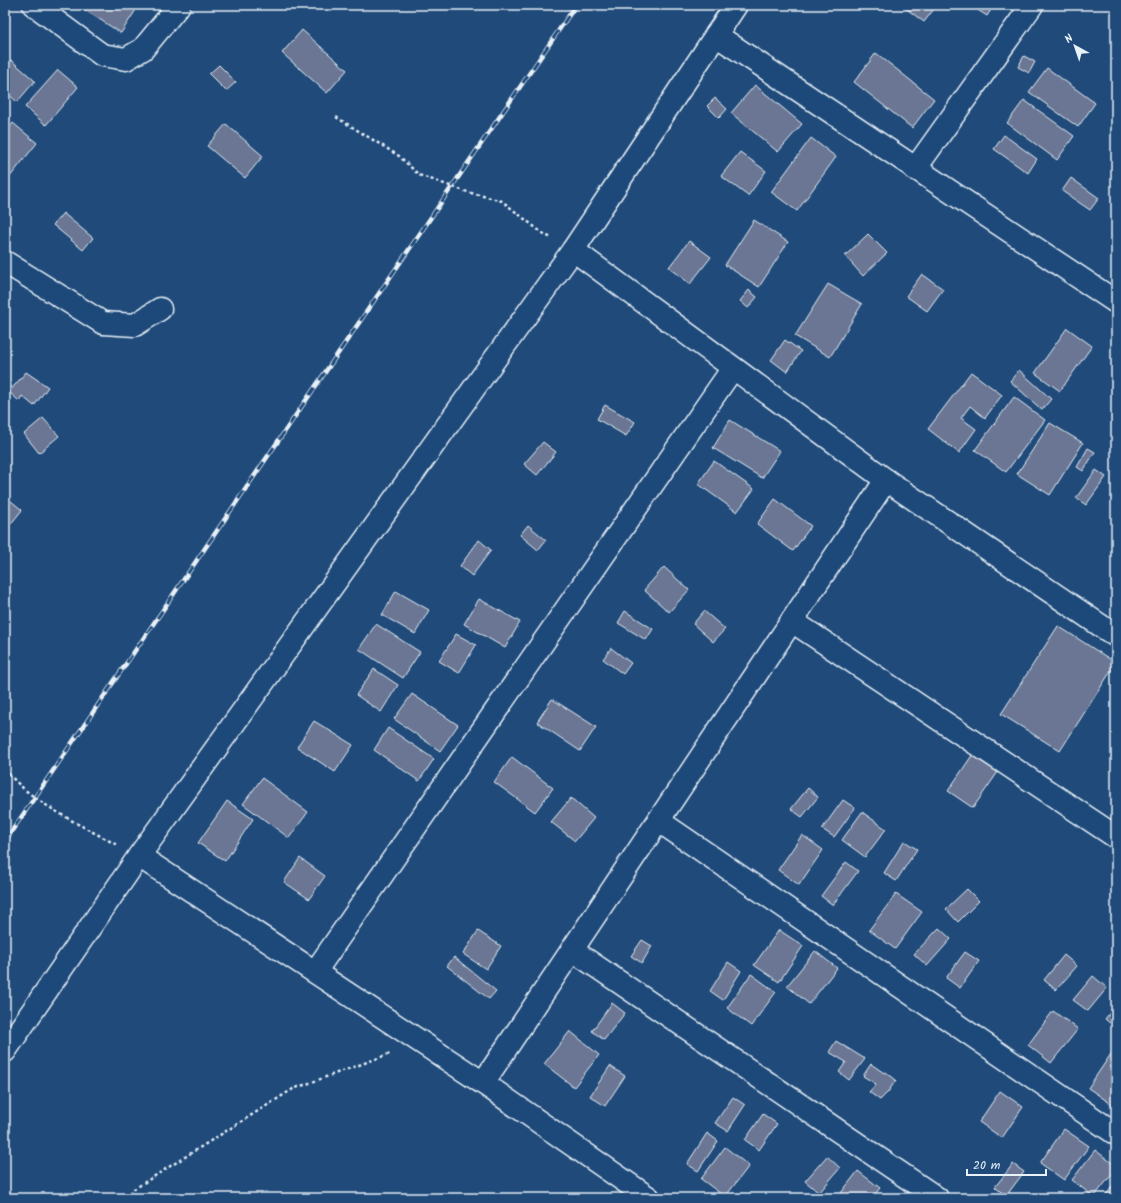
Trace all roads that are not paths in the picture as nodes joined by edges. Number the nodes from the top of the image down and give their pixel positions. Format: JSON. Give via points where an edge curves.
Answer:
{"nodes":[{"id":1,"x":34,"y":5,"type":"edge"},
{"id":2,"x":179,"y":5,"type":"edge"},
{"id":3,"x":736,"y":5,"type":"edge"},
{"id":4,"x":1032,"y":5,"type":"edge"},
{"id":5,"x":716,"y":35,"type":"junction"},
{"id":6,"x":916,"y":169,"type":"junction"},
{"id":7,"x":573,"y":250,"type":"junction"},
{"id":8,"x":5,"y":262,"type":"edge"},
{"id":9,"x":1114,"y":295,"type":"edge"},
{"id":10,"x":160,"y":309,"type":"dead end"},
{"id":11,"x":733,"y":368,"type":"junction"},
{"id":12,"x":886,"y":480,"type":"junction"},
{"id":13,"x":792,"y":621,"type":"junction"},
{"id":14,"x":1116,"y":636,"type":"edge"},
{"id":15,"x":659,"y":821,"type":"junction"},
{"id":16,"x":1116,"y":837,"type":"edge"},
{"id":17,"x":139,"y":856,"type":"junction"},
{"id":18,"x":572,"y":950,"type":"junction"},
{"id":19,"x":315,"y":972,"type":"junction"},
{"id":20,"x":5,"y":1051,"type":"edge"},
{"id":21,"x":483,"y":1083,"type":"junction"},
{"id":22,"x":1116,"y":1134,"type":"edge"},
{"id":23,"x":650,"y":1198,"type":"edge"},
{"id":24,"x":937,"y":1198,"type":"edge"}],
"edges":[{"from":1,"to":2,"type":"street","via":[[102,55],[126,59],[143,49]]},
{"from":3,"to":5,"type":"street"},
{"from":4,"to":6,"type":"street"},
{"from":5,"to":6,"type":"street"},
{"from":5,"to":7,"type":"street"},
{"from":6,"to":9,"type":"street"},
{"from":7,"to":11,"type":"street"},
{"from":7,"to":17,"type":"street"},
{"from":8,"to":10,"type":"street","via":[[104,323],[135,325]]},
{"from":11,"to":12,"type":"street"},
{"from":11,"to":19,"type":"street"},
{"from":12,"to":13,"type":"street"},
{"from":12,"to":14,"type":"street"},
{"from":13,"to":15,"type":"street"},
{"from":13,"to":16,"type":"street"},
{"from":15,"to":18,"type":"street"},
{"from":15,"to":22,"type":"street"},
{"from":17,"to":19,"type":"street"},
{"from":17,"to":20,"type":"street"},
{"from":18,"to":21,"type":"street"},
{"from":18,"to":24,"type":"street"},
{"from":19,"to":21,"type":"street"},
{"from":21,"to":23,"type":"street"}]}
